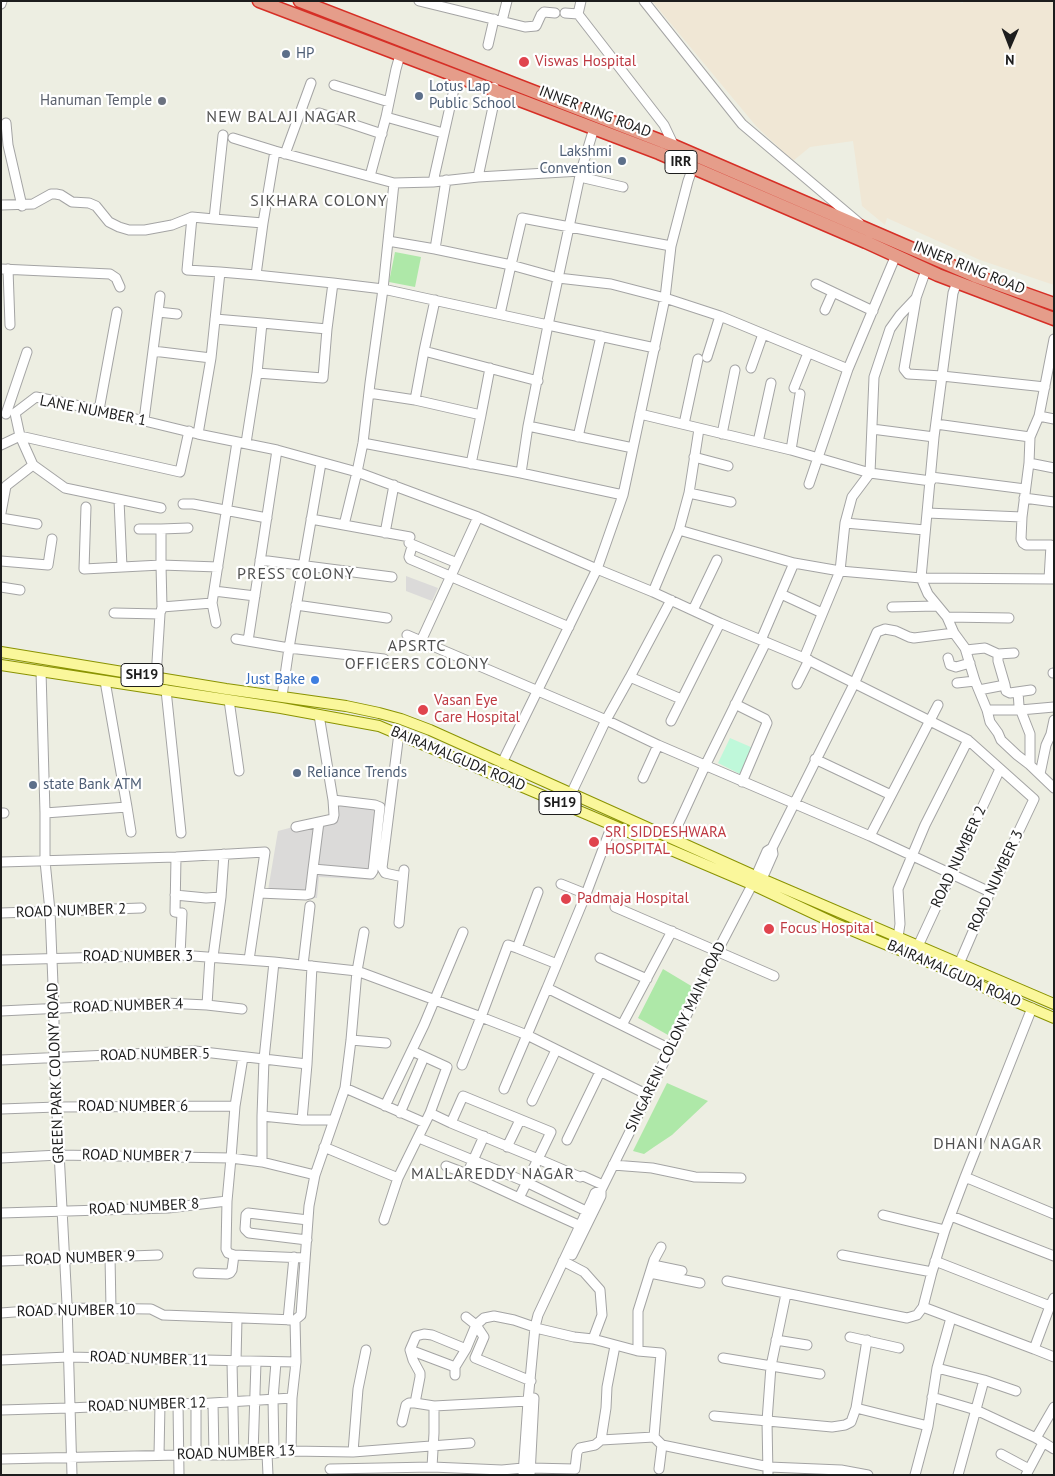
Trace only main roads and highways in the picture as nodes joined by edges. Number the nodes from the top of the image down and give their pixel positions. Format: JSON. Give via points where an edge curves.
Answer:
{"nodes":[{"id":1,"x":259,"y":1,"type":"edge"},
{"id":2,"x":305,"y":2,"type":"edge"},
{"id":3,"x":1054,"y":304,"type":"edge"},
{"id":4,"x":1054,"y":319,"type":"edge"},
{"id":5,"x":1,"y":652,"type":"edge"},
{"id":6,"x":1,"y":664,"type":"edge"},
{"id":7,"x":386,"y":715,"type":"junction"},
{"id":8,"x":382,"y":727,"type":"junction"},
{"id":9,"x":757,"y":880,"type":"junction"},
{"id":10,"x":1054,"y":1004,"type":"edge"},
{"id":11,"x":1054,"y":1018,"type":"edge"}],
"edges":[{"from":1,"to":4,"type":"highway","name":"INNER RING ROAD","number":"IRR","via":[[693,167],[926,270]]},
{"from":2,"to":3,"type":"highway","name":"INNER RING ROAD","number":"IRR","via":[[674,146],[976,276]]},
{"from":5,"to":7,"type":"main road","name":"BAIRAMALGUDA ROAD","number":"SH19"},
{"from":6,"to":8,"type":"main road","name":"BAIRAMALGUDA ROAD","number":"SH19"},
{"from":7,"to":8,"type":"main road"},
{"from":7,"to":9,"type":"main road","name":"BAIRAMALGUDA ROAD","number":"SH19","via":[[430,730],[672,838]]},
{"from":8,"to":9,"type":"main road","name":"BAIRAMALGUDA ROAD","number":"SH19","via":[[612,825]]},
{"from":9,"to":10,"type":"main road","name":"BAIRAMALGUDA ROAD","number":"SH19"},
{"from":9,"to":11,"type":"main road","name":"BAIRAMALGUDA ROAD","number":"SH19","via":[[834,923],[955,972]]}]}
